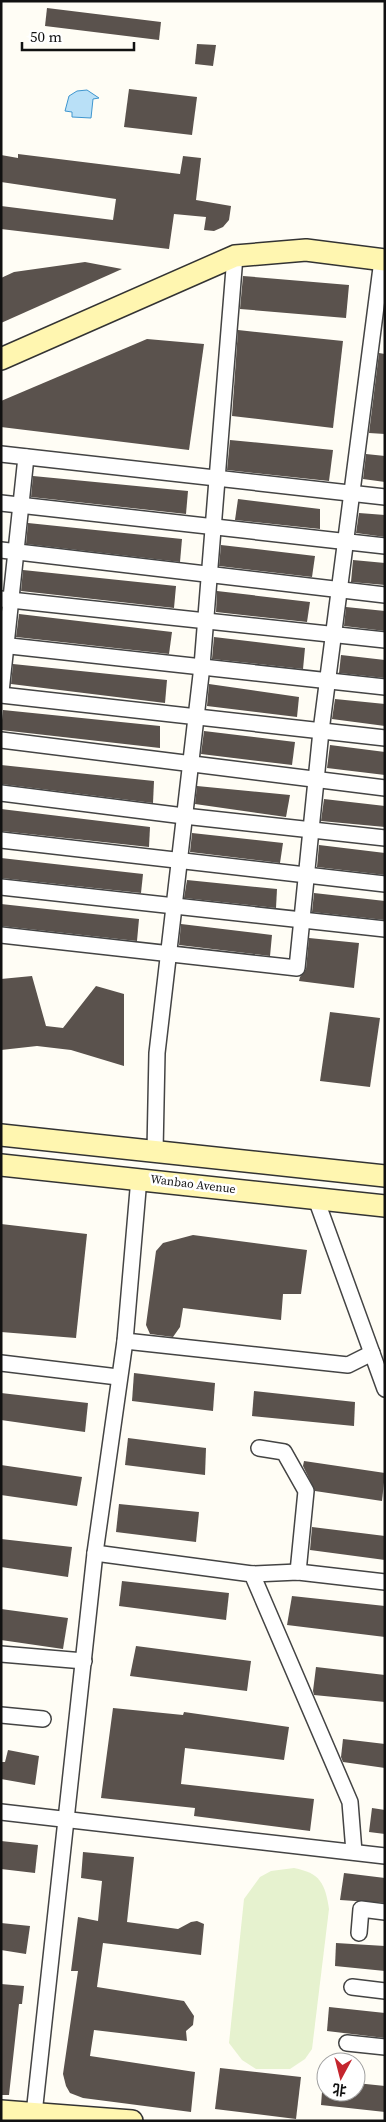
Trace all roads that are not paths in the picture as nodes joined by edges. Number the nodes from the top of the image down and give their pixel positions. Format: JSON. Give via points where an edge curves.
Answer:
{"nodes":[{"id":1,"x":235,"y":256,"type":"junction"},
{"id":2,"x":383,"y":260,"type":"edge"},
{"id":3,"x":1,"y":359,"type":"edge"},
{"id":4,"x":1,"y":454,"type":"edge"},
{"id":5,"x":26,"y":457,"type":"junction"},
{"id":6,"x":217,"y":478,"type":"junction"},
{"id":7,"x":350,"y":493,"type":"junction"},
{"id":8,"x":385,"y":497,"type":"edge"},
{"id":9,"x":1,"y":503,"type":"edge"},
{"id":10,"x":21,"y":506,"type":"junction"},
{"id":11,"x":213,"y":527,"type":"junction"},
{"id":12,"x":345,"y":542,"type":"junction"},
{"id":13,"x":385,"y":546,"type":"edge"},
{"id":14,"x":9,"y":550,"type":"edge"},
{"id":15,"x":209,"y":575,"type":"junction"},
{"id":16,"x":339,"y":591,"type":"junction"},
{"id":17,"x":385,"y":595,"type":"edge"},
{"id":18,"x":6,"y":599,"type":"edge"},
{"id":19,"x":206,"y":622,"type":"junction"},
{"id":20,"x":334,"y":635,"type":"junction"},
{"id":21,"x":385,"y":640,"type":"edge"},
{"id":22,"x":4,"y":645,"type":"edge"},
{"id":23,"x":202,"y":666,"type":"junction"},
{"id":24,"x":328,"y":682,"type":"junction"},
{"id":25,"x":385,"y":687,"type":"edge"},
{"id":26,"x":1,"y":693,"type":"edge"},
{"id":27,"x":196,"y":715,"type":"junction"},
{"id":28,"x":321,"y":731,"type":"junction"},
{"id":29,"x":385,"y":738,"type":"edge"},
{"id":30,"x":1,"y":740,"type":"edge"},
{"id":31,"x":190,"y":763,"type":"junction"},
{"id":32,"x":316,"y":780,"type":"junction"},
{"id":33,"x":385,"y":788,"type":"edge"},
{"id":34,"x":1,"y":793,"type":"edge"},
{"id":35,"x":184,"y":816,"type":"junction"},
{"id":36,"x":311,"y":831,"type":"junction"},
{"id":37,"x":385,"y":838,"type":"edge"},
{"id":38,"x":1,"y":840,"type":"edge"},
{"id":39,"x":179,"y":861,"type":"junction"},
{"id":40,"x":307,"y":874,"type":"junction"},
{"id":41,"x":385,"y":884,"type":"edge"},
{"id":42,"x":1,"y":887,"type":"edge"},
{"id":43,"x":173,"y":907,"type":"junction"},
{"id":44,"x":302,"y":920,"type":"junction"},
{"id":45,"x":385,"y":929,"type":"edge"},
{"id":46,"x":1,"y":935,"type":"edge"},
{"id":47,"x":168,"y":953,"type":"junction"},
{"id":48,"x":1,"y":1136,"type":"edge"},
{"id":49,"x":154,"y":1151,"type":"junction"},
{"id":50,"x":1,"y":1164,"type":"edge"},
{"id":51,"x":385,"y":1176,"type":"edge"},
{"id":52,"x":139,"y":1178,"type":"junction"},
{"id":53,"x":316,"y":1198,"type":"junction"},
{"id":54,"x":385,"y":1206,"type":"edge"},
{"id":55,"x":125,"y":1341,"type":"junction"},
{"id":56,"x":372,"y":1353,"type":"junction"},
{"id":57,"x":1,"y":1363,"type":"edge"},
{"id":58,"x":118,"y":1377,"type":"junction"},
{"id":59,"x":385,"y":1389,"type":"edge"},
{"id":60,"x":260,"y":1448,"type":"dead end"},
{"id":61,"x":95,"y":1553,"type":"junction"},
{"id":62,"x":298,"y":1572,"type":"junction"},
{"id":63,"x":252,"y":1574,"type":"junction"},
{"id":64,"x":385,"y":1582,"type":"edge"},
{"id":65,"x":1,"y":1654,"type":"edge"},
{"id":66,"x":84,"y":1661,"type":"junction"},
{"id":67,"x":1,"y":1715,"type":"edge"},
{"id":68,"x":43,"y":1719,"type":"dead end"},
{"id":69,"x":1,"y":1812,"type":"edge"},
{"id":70,"x":66,"y":1819,"type":"junction"},
{"id":71,"x":354,"y":1852,"type":"junction"},
{"id":72,"x":385,"y":1856,"type":"edge"},
{"id":73,"x":385,"y":1912,"type":"edge"},
{"id":74,"x":359,"y":1933,"type":"dead end"},
{"id":75,"x":352,"y":1987,"type":"dead end"},
{"id":76,"x":385,"y":1991,"type":"edge"},
{"id":77,"x":347,"y":2043,"type":"dead end"},
{"id":78,"x":385,"y":2047,"type":"edge"},
{"id":79,"x":1,"y":2111,"type":"edge"},
{"id":80,"x":36,"y":2117,"type":"edge"},
{"id":81,"x":132,"y":2121,"type":"edge"}],
"edges":[{"from":1,"to":2,"type":"main road","via":[[306,250]]},
{"from":1,"to":3,"type":"main road"},
{"from":1,"to":6,"type":"street"},
{"from":2,"to":7,"type":"street"},
{"from":4,"to":5,"type":"street"},
{"from":5,"to":6,"type":"street"},
{"from":5,"to":10,"type":"street"},
{"from":6,"to":7,"type":"street"},
{"from":6,"to":11,"type":"street"},
{"from":7,"to":8,"type":"street"},
{"from":7,"to":12,"type":"street"},
{"from":9,"to":10,"type":"street"},
{"from":10,"to":11,"type":"street"},
{"from":10,"to":14,"type":"street"},
{"from":11,"to":12,"type":"street"},
{"from":11,"to":15,"type":"street"},
{"from":12,"to":13,"type":"street"},
{"from":12,"to":16,"type":"street"},
{"from":14,"to":15,"type":"street"},
{"from":14,"to":18,"type":"street"},
{"from":15,"to":16,"type":"street"},
{"from":15,"to":19,"type":"street"},
{"from":16,"to":17,"type":"street"},
{"from":16,"to":20,"type":"street"},
{"from":18,"to":19,"type":"street"},
{"from":18,"to":22,"type":"street"},
{"from":19,"to":20,"type":"street"},
{"from":19,"to":23,"type":"street"},
{"from":20,"to":21,"type":"street"},
{"from":20,"to":24,"type":"street"},
{"from":22,"to":23,"type":"street"},
{"from":22,"to":26,"type":"street"},
{"from":23,"to":24,"type":"street"},
{"from":23,"to":27,"type":"street"},
{"from":24,"to":25,"type":"street"},
{"from":24,"to":28,"type":"street"},
{"from":26,"to":27,"type":"street"},
{"from":27,"to":28,"type":"street"},
{"from":27,"to":31,"type":"street"},
{"from":28,"to":29,"type":"street"},
{"from":28,"to":32,"type":"street"},
{"from":30,"to":31,"type":"street"},
{"from":31,"to":32,"type":"street"},
{"from":31,"to":35,"type":"street"},
{"from":32,"to":33,"type":"street"},
{"from":32,"to":36,"type":"street"},
{"from":34,"to":35,"type":"street"},
{"from":35,"to":36,"type":"street"},
{"from":35,"to":39,"type":"street"},
{"from":36,"to":37,"type":"street"},
{"from":36,"to":40,"type":"street"},
{"from":38,"to":39,"type":"street"},
{"from":39,"to":40,"type":"street"},
{"from":39,"to":43,"type":"street"},
{"from":40,"to":41,"type":"street"},
{"from":40,"to":44,"type":"street"},
{"from":42,"to":43,"type":"street"},
{"from":43,"to":44,"type":"street"},
{"from":43,"to":47,"type":"street"},
{"from":44,"to":45,"type":"street"},
{"from":44,"to":47,"type":"street","via":[[297,968]]},
{"from":46,"to":47,"type":"street"},
{"from":47,"to":49,"type":"street","via":[[157,1053]]},
{"from":48,"to":49,"type":"main road"},
{"from":49,"to":51,"type":"main road"},
{"from":50,"to":52,"type":"main road","name":"Wanbao Avenue"},
{"from":52,"to":53,"type":"main road","name":"Wanbao Avenue"},
{"from":52,"to":55,"type":"street"},
{"from":53,"to":54,"type":"main road","name":"Wanbao Avenue"},
{"from":53,"to":56,"type":"street"},
{"from":55,"to":56,"type":"street","via":[[348,1365]]},
{"from":55,"to":58,"type":"street"},
{"from":56,"to":59,"type":"street"},
{"from":57,"to":58,"type":"street"},
{"from":58,"to":61,"type":"street"},
{"from":60,"to":62,"type":"street","via":[[284,1452],[306,1492]]},
{"from":61,"to":63,"type":"street"},
{"from":61,"to":66,"type":"street"},
{"from":62,"to":63,"type":"street"},
{"from":62,"to":64,"type":"street"},
{"from":63,"to":71,"type":"street","via":[[350,1802]]},
{"from":65,"to":66,"type":"street"},
{"from":66,"to":70,"type":"street"},
{"from":67,"to":68,"type":"street"},
{"from":69,"to":70,"type":"street"},
{"from":70,"to":71,"type":"street"},
{"from":70,"to":80,"type":"street"},
{"from":71,"to":72,"type":"street"},
{"from":73,"to":74,"type":"street","via":[[361,1909]]},
{"from":75,"to":76,"type":"street"},
{"from":77,"to":78,"type":"street"},
{"from":79,"to":80,"type":"main road"},
{"from":80,"to":81,"type":"main road"}]}
